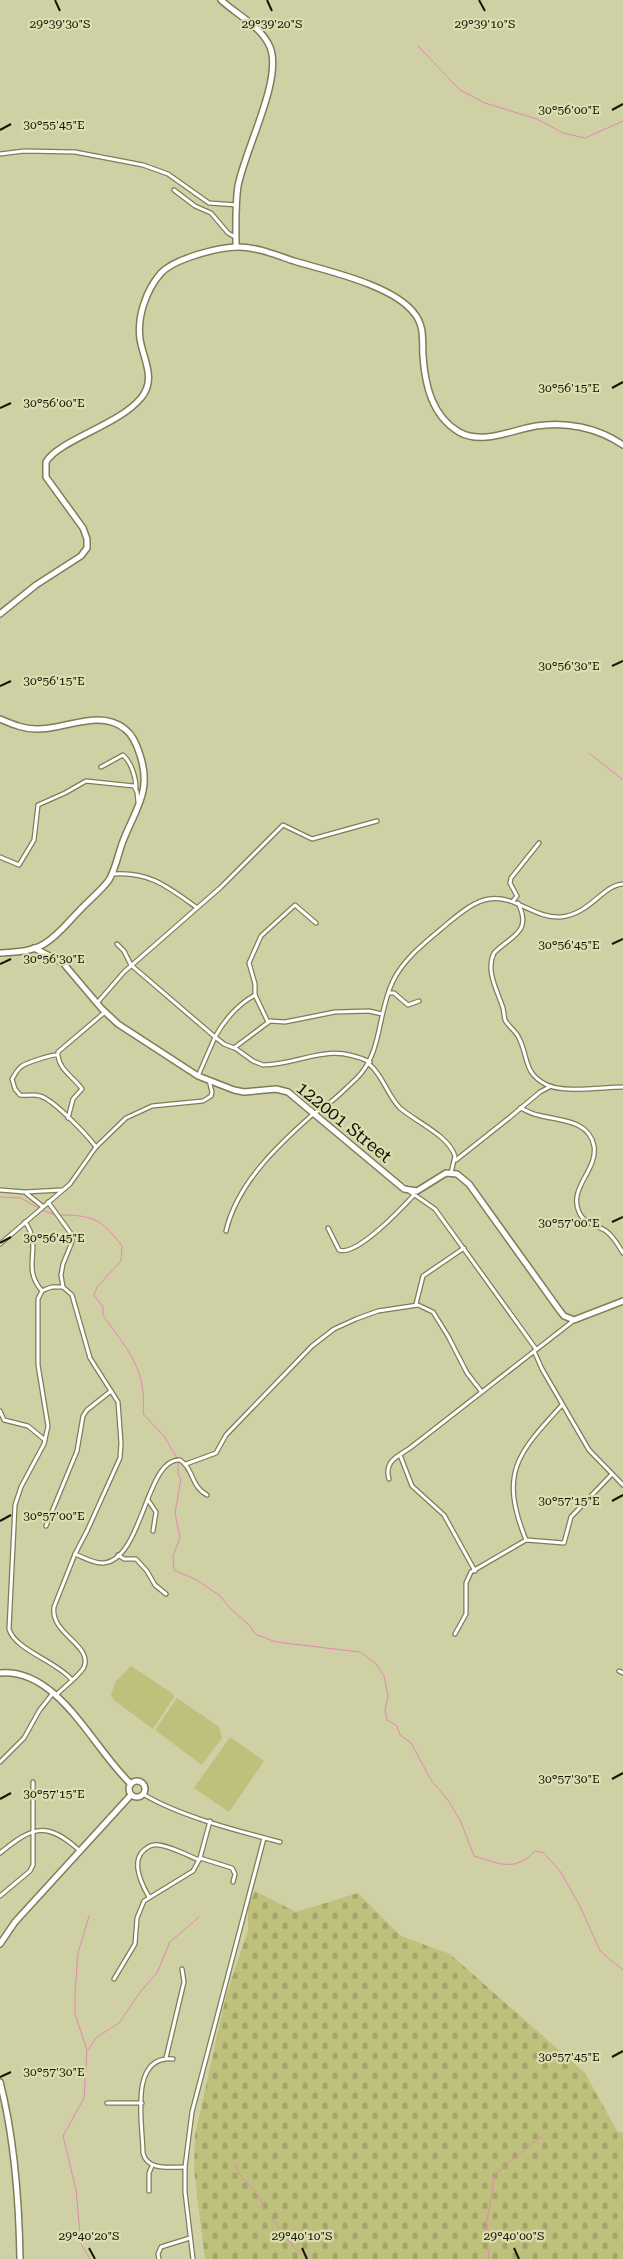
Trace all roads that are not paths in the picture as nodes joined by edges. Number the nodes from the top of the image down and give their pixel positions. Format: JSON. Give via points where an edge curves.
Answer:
{"nodes":[{"id":1,"x":221,"y":0,"type":"edge"},
{"id":2,"x":0,"y":154,"type":"edge"},
{"id":3,"x":174,"y":190,"type":"dead end"},
{"id":4,"x":237,"y":205,"type":"junction"},
{"id":5,"x":236,"y":238,"type":"junction"},
{"id":6,"x":236,"y":247,"type":"junction"},
{"id":7,"x":623,"y":445,"type":"edge"},
{"id":8,"x":0,"y":614,"type":"edge"},
{"id":9,"x":0,"y":719,"type":"edge"},
{"id":10,"x":101,"y":767,"type":"dead end"},
{"id":11,"x":136,"y":788,"type":"junction"},
{"id":12,"x":139,"y":808,"type":"junction"},
{"id":13,"x":377,"y":821,"type":"dead end"},
{"id":14,"x":539,"y":842,"type":"dead end"},
{"id":15,"x":0,"y":857,"type":"edge"},
{"id":16,"x":112,"y":874,"type":"junction"},
{"id":17,"x":623,"y":884,"type":"edge"},
{"id":18,"x":513,"y":901,"type":"junction"},
{"id":19,"x":518,"y":903,"type":"junction"},
{"id":20,"x":196,"y":907,"type":"junction"},
{"id":21,"x":316,"y":923,"type":"dead end"},
{"id":22,"x":117,"y":944,"type":"dead end"},
{"id":23,"x":34,"y":948,"type":"junction"},
{"id":24,"x":0,"y":953,"type":"edge"},
{"id":25,"x":131,"y":965,"type":"junction"},
{"id":26,"x":388,"y":992,"type":"junction"},
{"id":27,"x":256,"y":995,"type":"junction"},
{"id":28,"x":419,"y":1001,"type":"dead end"},
{"id":29,"x":97,"y":1003,"type":"junction"},
{"id":30,"x":105,"y":1012,"type":"junction"},
{"id":31,"x":382,"y":1014,"type":"junction"},
{"id":32,"x":268,"y":1022,"type":"junction"},
{"id":33,"x":216,"y":1037,"type":"junction"},
{"id":34,"x":234,"y":1048,"type":"junction"},
{"id":35,"x":57,"y":1055,"type":"junction"},
{"id":36,"x":369,"y":1063,"type":"junction"},
{"id":37,"x":198,"y":1076,"type":"junction"},
{"id":38,"x":208,"y":1080,"type":"junction"},
{"id":39,"x":551,"y":1086,"type":"junction"},
{"id":40,"x":623,"y":1087,"type":"edge"},
{"id":41,"x":520,"y":1108,"type":"junction"},
{"id":42,"x":314,"y":1114,"type":"junction"},
{"id":43,"x":68,"y":1118,"type":"junction"},
{"id":44,"x":96,"y":1146,"type":"junction"},
{"id":45,"x":455,"y":1160,"type":"junction"},
{"id":46,"x":451,"y":1173,"type":"junction"},
{"id":47,"x":63,"y":1189,"type":"junction"},
{"id":48,"x":0,"y":1190,"type":"edge"},
{"id":49,"x":409,"y":1191,"type":"junction"},
{"id":50,"x":25,"y":1192,"type":"junction"},
{"id":51,"x":414,"y":1195,"type":"junction"},
{"id":52,"x":48,"y":1202,"type":"junction"},
{"id":53,"x":42,"y":1206,"type":"junction"},
{"id":54,"x":25,"y":1222,"type":"junction"},
{"id":55,"x":328,"y":1228,"type":"dead end"},
{"id":56,"x":226,"y":1231,"type":"dead end"},
{"id":57,"x":0,"y":1244,"type":"edge"},
{"id":58,"x":464,"y":1248,"type":"junction"},
{"id":59,"x":623,"y":1252,"type":"edge"},
{"id":60,"x":63,"y":1287,"type":"junction"},
{"id":61,"x":42,"y":1291,"type":"junction"},
{"id":62,"x":623,"y":1302,"type":"edge"},
{"id":63,"x":416,"y":1305,"type":"junction"},
{"id":64,"x":574,"y":1320,"type":"junction"},
{"id":65,"x":535,"y":1350,"type":"junction"},
{"id":66,"x":111,"y":1391,"type":"junction"},
{"id":67,"x":481,"y":1391,"type":"junction"},
{"id":68,"x":562,"y":1405,"type":"junction"},
{"id":69,"x":0,"y":1411,"type":"edge"},
{"id":70,"x":45,"y":1440,"type":"junction"},
{"id":71,"x":400,"y":1455,"type":"junction"},
{"id":72,"x":186,"y":1464,"type":"junction"},
{"id":73,"x":612,"y":1474,"type":"junction"},
{"id":74,"x":389,"y":1479,"type":"dead end"},
{"id":75,"x":623,"y":1485,"type":"edge"},
{"id":76,"x":207,"y":1495,"type":"dead end"},
{"id":77,"x":148,"y":1499,"type":"junction"},
{"id":78,"x":46,"y":1526,"type":"dead end"},
{"id":79,"x":153,"y":1531,"type":"dead end"},
{"id":80,"x":526,"y":1540,"type":"junction"},
{"id":81,"x":75,"y":1554,"type":"junction"},
{"id":82,"x":118,"y":1554,"type":"junction"},
{"id":83,"x":475,"y":1571,"type":"junction"},
{"id":84,"x":166,"y":1594,"type":"dead end"},
{"id":85,"x":455,"y":1634,"type":"dead end"},
{"id":86,"x":0,"y":1673,"type":"edge"},
{"id":87,"x":72,"y":1679,"type":"junction"},
{"id":88,"x":55,"y":1694,"type":"junction"},
{"id":89,"x":0,"y":1762,"type":"edge"},
{"id":90,"x":33,"y":1782,"type":"dead end"},
{"id":91,"x":131,"y":1784,"type":"junction"},
{"id":92,"x":144,"y":1794,"type":"junction"},
{"id":93,"x":131,"y":1795,"type":"junction"},
{"id":94,"x":210,"y":1821,"type":"junction"},
{"id":95,"x":34,"y":1831,"type":"junction"},
{"id":96,"x":264,"y":1838,"type":"junction"},
{"id":97,"x":280,"y":1842,"type":"dead end"},
{"id":98,"x":80,"y":1851,"type":"junction"},
{"id":99,"x":0,"y":1853,"type":"edge"},
{"id":100,"x":199,"y":1859,"type":"junction"},
{"id":101,"x":233,"y":1882,"type":"dead end"},
{"id":102,"x":0,"y":1896,"type":"edge"},
{"id":103,"x":149,"y":1897,"type":"junction"},
{"id":104,"x":0,"y":1944,"type":"edge"},
{"id":105,"x":182,"y":1970,"type":"dead end"},
{"id":106,"x":114,"y":1979,"type":"dead end"},
{"id":107,"x":166,"y":2058,"type":"junction"},
{"id":108,"x":174,"y":2059,"type":"dead end"},
{"id":109,"x":0,"y":2082,"type":"edge"},
{"id":110,"x":107,"y":2103,"type":"dead end"},
{"id":111,"x":142,"y":2103,"type":"junction"},
{"id":112,"x":152,"y":2166,"type":"junction"},
{"id":113,"x":185,"y":2167,"type":"junction"},
{"id":114,"x":149,"y":2190,"type":"dead end"},
{"id":115,"x":190,"y":2238,"type":"junction"},
{"id":116,"x":20,"y":2259,"type":"edge"},
{"id":117,"x":159,"y":2259,"type":"edge"},
{"id":118,"x":193,"y":2259,"type":"edge"}],
"edges":[{"from":1,"to":4,"type":"street","via":[[264,37],[273,61],[273,76],[242,171]]},
{"from":2,"to":4,"type":"street","via":[[75,152],[143,165],[168,174],[209,202]]},
{"from":3,"to":5,"type":"street","via":[[195,206],[211,213]]},
{"from":4,"to":5,"type":"street"},
{"from":5,"to":6,"type":"street"},
{"from":6,"to":7,"type":"street","via":[[271,254],[362,282],[407,305],[421,325],[426,386],[444,419],[460,432],[479,437],[535,426],[566,425],[600,432]]},
{"from":6,"to":8,"type":"street","via":[[181,260],[157,278],[144,304],[140,323],[140,340],[149,371],[145,392],[125,412],[58,450],[46,462],[46,477],[83,528],[87,548],[81,556],[36,585]]},
{"from":9,"to":12,"type":"street","via":[[37,729],[89,721],[119,725],[132,736],[144,770],[145,789]]},
{"from":10,"to":11,"type":"street","via":[[124,755],[130,764]]},
{"from":11,"to":12,"type":"street"},
{"from":11,"to":15,"type":"street","via":[[86,781],[40,802],[34,840],[19,865]]},
{"from":12,"to":16,"type":"street"},
{"from":13,"to":20,"type":"street","via":[[312,839],[283,825],[236,873]]},
{"from":14,"to":18,"type":"street","via":[[510,878],[517,898]]},
{"from":16,"to":20,"type":"street","via":[[146,876]]},
{"from":16,"to":23,"type":"street","via":[[58,934]]},
{"from":17,"to":19,"type":"street","via":[[611,887],[593,903],[569,916],[547,916]]},
{"from":18,"to":19,"type":"street"},
{"from":18,"to":26,"type":"street","via":[[489,898],[470,906],[409,959]]},
{"from":19,"to":39,"type":"street","via":[[522,925],[514,938],[494,954],[492,976],[505,1020],[518,1036],[530,1071]]},
{"from":20,"to":25,"type":"street"},
{"from":21,"to":27,"type":"street","via":[[295,905],[261,936],[249,963]]},
{"from":22,"to":25,"type":"street"},
{"from":23,"to":24,"type":"street"},
{"from":23,"to":29,"type":"street","name":"122001 Street","via":[[63,963]]},
{"from":25,"to":29,"type":"street"},
{"from":25,"to":33,"type":"street"},
{"from":26,"to":28,"type":"street","via":[[408,1005]]},
{"from":26,"to":31,"type":"street"},
{"from":27,"to":32,"type":"street"},
{"from":27,"to":33,"type":"street","via":[[233,1012]]},
{"from":29,"to":30,"type":"street","name":"122001 Street"},
{"from":30,"to":35,"type":"street"},
{"from":30,"to":37,"type":"street","name":"122001 Street","via":[[122,1027]]},
{"from":31,"to":32,"type":"street","via":[[335,1012],[285,1022]]},
{"from":31,"to":36,"type":"street"},
{"from":32,"to":34,"type":"street"},
{"from":33,"to":34,"type":"street"},
{"from":33,"to":37,"type":"street"},
{"from":34,"to":36,"type":"street","via":[[263,1064],[334,1052],[351,1054]]},
{"from":35,"to":43,"type":"street","via":[[67,1074],[82,1089],[73,1099]]},
{"from":35,"to":43,"type":"street","via":[[24,1065],[12,1080],[20,1095],[45,1098]]},
{"from":36,"to":42,"type":"street","via":[[329,1104]]},
{"from":36,"to":45,"type":"street","via":[[389,1095],[443,1141],[454,1153]]},
{"from":37,"to":38,"type":"street","name":"122001 Street"},
{"from":38,"to":42,"type":"street","name":"122001 Street","via":[[244,1092],[282,1089]]},
{"from":38,"to":44,"type":"street","via":[[212,1092],[208,1098],[198,1103],[163,1104],[142,1110],[126,1118]]},
{"from":39,"to":40,"type":"street"},
{"from":39,"to":41,"type":"street"},
{"from":41,"to":45,"type":"street"},
{"from":41,"to":59,"type":"street","via":[[535,1115],[576,1124],[588,1133],[594,1145],[594,1158],[580,1186],[578,1210],[582,1218],[610,1235]]},
{"from":42,"to":49,"type":"street","name":"122001 Street"},
{"from":42,"to":56,"type":"street","via":[[244,1187],[231,1211]]},
{"from":43,"to":44,"type":"street"},
{"from":44,"to":47,"type":"street","via":[[74,1179]]},
{"from":45,"to":46,"type":"street"},
{"from":46,"to":49,"type":"street","via":[[422,1189]]},
{"from":46,"to":64,"type":"street","via":[[469,1184],[560,1311]]},
{"from":47,"to":50,"type":"street"},
{"from":47,"to":52,"type":"street"},
{"from":48,"to":50,"type":"street"},
{"from":49,"to":51,"type":"street"},
{"from":50,"to":53,"type":"street"},
{"from":51,"to":55,"type":"street","via":[[370,1237],[349,1250],[339,1250]]},
{"from":51,"to":58,"type":"street","via":[[435,1209]]},
{"from":52,"to":53,"type":"street"},
{"from":52,"to":60,"type":"street","via":[[72,1235],[61,1275]]},
{"from":53,"to":54,"type":"street"},
{"from":54,"to":57,"type":"street"},
{"from":54,"to":61,"type":"street","via":[[34,1237],[32,1277]]},
{"from":58,"to":63,"type":"street","via":[[423,1276]]},
{"from":58,"to":65,"type":"street"},
{"from":60,"to":61,"type":"street","via":[[52,1286]]},
{"from":60,"to":66,"type":"street","via":[[72,1295],[90,1358]]},
{"from":61,"to":70,"type":"street","via":[[37,1309],[38,1365],[48,1421]]},
{"from":62,"to":64,"type":"street"},
{"from":63,"to":67,"type":"street","via":[[433,1312],[467,1373]]},
{"from":63,"to":72,"type":"street","via":[[378,1312],[334,1330],[302,1357],[226,1435],[216,1453]]},
{"from":64,"to":65,"type":"street"},
{"from":65,"to":67,"type":"street"},
{"from":65,"to":68,"type":"street"},
{"from":66,"to":78,"type":"street","via":[[84,1416],[78,1451]]},
{"from":66,"to":81,"type":"street","via":[[119,1408],[120,1458]]},
{"from":67,"to":71,"type":"street"},
{"from":68,"to":73,"type":"street","via":[[589,1450]]},
{"from":68,"to":80,"type":"street","via":[[525,1449],[515,1469],[513,1500]]},
{"from":69,"to":70,"type":"street","via":[[4,1420],[28,1426]]},
{"from":70,"to":87,"type":"street","via":[[15,1505],[9,1630],[14,1639]]},
{"from":71,"to":74,"type":"street","via":[[388,1466]]},
{"from":71,"to":83,"type":"street","via":[[412,1486],[444,1515]]},
{"from":72,"to":76,"type":"street","via":[[196,1487]]},
{"from":72,"to":77,"type":"street","via":[[177,1460],[165,1466]]},
{"from":73,"to":75,"type":"street"},
{"from":73,"to":80,"type":"street","via":[[571,1517],[564,1543]]},
{"from":77,"to":79,"type":"street","via":[[156,1512]]},
{"from":77,"to":82,"type":"street","via":[[132,1538]]},
{"from":80,"to":83,"type":"street"},
{"from":81,"to":82,"type":"street","via":[[100,1563],[109,1562]]},
{"from":81,"to":87,"type":"street","via":[[54,1612],[58,1627],[76,1644],[85,1661]]},
{"from":82,"to":84,"type":"street","via":[[124,1559],[136,1559],[154,1584]]},
{"from":83,"to":85,"type":"street","via":[[471,1572],[466,1583],[466,1614]]},
{"from":86,"to":88,"type":"street","via":[[29,1677]]},
{"from":87,"to":88,"type":"street"},
{"from":88,"to":89,"type":"street","via":[[39,1711],[24,1738]]},
{"from":88,"to":91,"type":"street"},
{"from":90,"to":95,"type":"street"},
{"from":91,"to":92,"type":"street","via":[[142,1783]]},
{"from":91,"to":93,"type":"street"},
{"from":92,"to":93,"type":"street"},
{"from":92,"to":94,"type":"street","via":[[159,1803]]},
{"from":93,"to":98,"type":"street"},
{"from":94,"to":96,"type":"street"},
{"from":94,"to":100,"type":"street"},
{"from":95,"to":98,"type":"street","via":[[52,1832]]},
{"from":95,"to":99,"type":"street","via":[[21,1836]]},
{"from":95,"to":102,"type":"street","via":[[32,1868]]},
{"from":96,"to":97,"type":"street"},
{"from":96,"to":113,"type":"street","via":[[192,2112]]},
{"from":98,"to":104,"type":"street","via":[[15,1922]]},
{"from":100,"to":101,"type":"street","via":[[232,1868],[235,1874]]},
{"from":100,"to":103,"type":"street","via":[[190,1874]]},
{"from":100,"to":103,"type":"street","via":[[158,1845],[142,1852],[138,1860],[140,1879]]},
{"from":103,"to":106,"type":"street","via":[[137,1918],[135,1944]]},
{"from":105,"to":107,"type":"street","via":[[184,1982]]},
{"from":107,"to":108,"type":"street"},
{"from":107,"to":111,"type":"street","via":[[155,2062],[146,2071],[142,2081]]},
{"from":109,"to":116,"type":"street","via":[[16,2177]]},
{"from":110,"to":111,"type":"street"},
{"from":111,"to":112,"type":"street","via":[[143,2153]]},
{"from":112,"to":113,"type":"street"},
{"from":112,"to":114,"type":"street"},
{"from":113,"to":115,"type":"street"},
{"from":115,"to":117,"type":"street","via":[[161,2247]]},
{"from":115,"to":118,"type":"street"}]}
